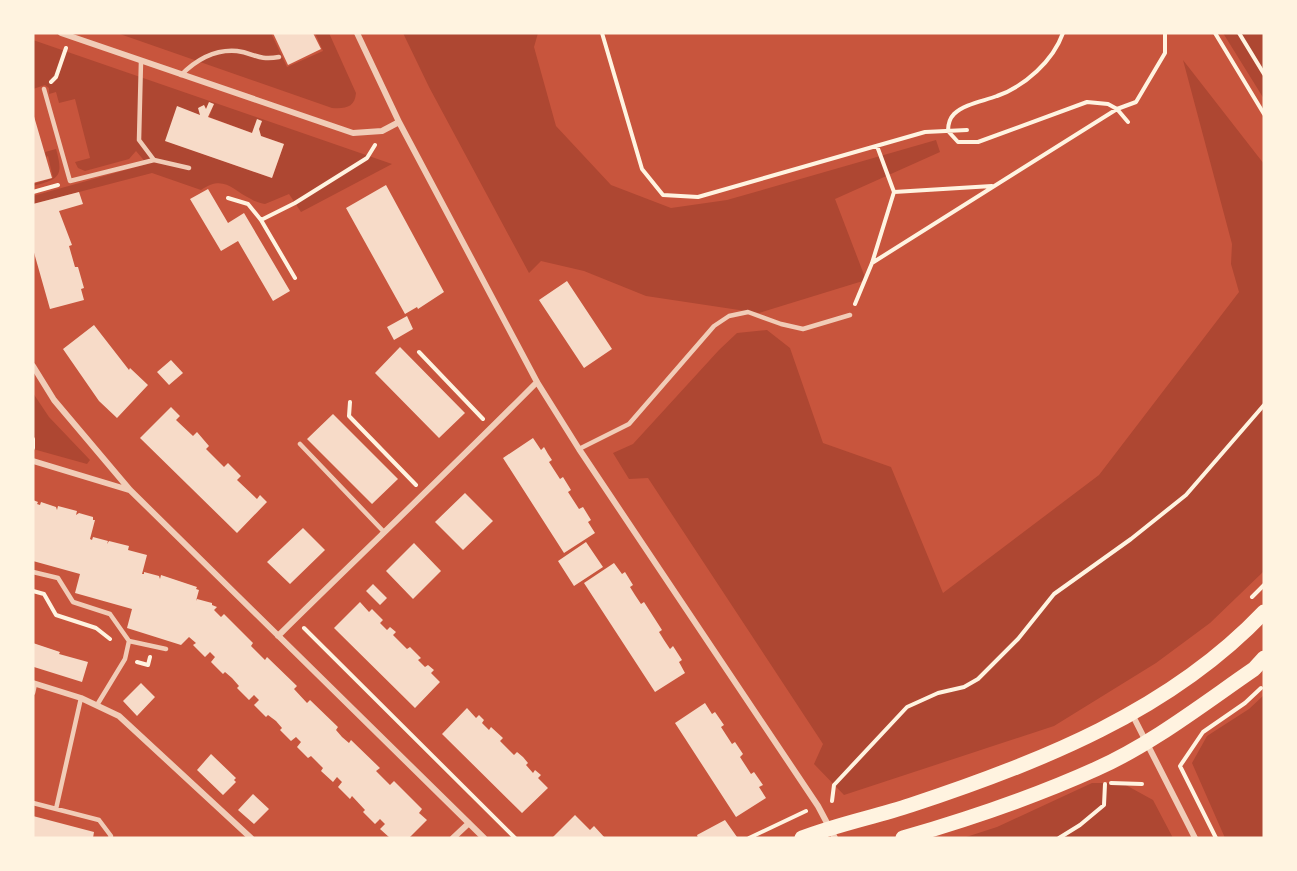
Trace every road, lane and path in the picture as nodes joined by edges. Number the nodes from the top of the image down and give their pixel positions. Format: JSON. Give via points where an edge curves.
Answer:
{"nodes":[{"id":1,"x":60,"y":33,"type":"edge"},
{"id":2,"x":357,"y":33,"type":"edge"},
{"id":3,"x":602,"y":33,"type":"edge"},
{"id":4,"x":1063,"y":33,"type":"edge"},
{"id":5,"x":1165,"y":33,"type":"edge"},
{"id":6,"x":1215,"y":33,"type":"edge"},
{"id":7,"x":1239,"y":33,"type":"edge"},
{"id":8,"x":70,"y":36,"type":"junction"},
{"id":9,"x":279,"y":57,"type":"dead end"},
{"id":10,"x":141,"y":61,"type":"junction"},
{"id":11,"x":1264,"y":74,"type":"edge"},
{"id":12,"x":181,"y":75,"type":"junction"},
{"id":13,"x":44,"y":89,"type":"joint"},
{"id":14,"x":1117,"y":109,"type":"junction"},
{"id":15,"x":1264,"y":114,"type":"edge"},
{"id":16,"x":399,"y":122,"type":"junction"},
{"id":17,"x":1128,"y":122,"type":"dead end"},
{"id":18,"x":967,"y":130,"type":"dead end"},
{"id":19,"x":382,"y":131,"type":"junction"},
{"id":20,"x":948,"y":131,"type":"junction"},
{"id":21,"x":877,"y":146,"type":"junction"},
{"id":22,"x":154,"y":160,"type":"junction"},
{"id":23,"x":189,"y":168,"type":"dead end"},
{"id":24,"x":70,"y":181,"type":"junction"},
{"id":25,"x":995,"y":185,"type":"junction"},
{"id":26,"x":33,"y":192,"type":"edge"},
{"id":27,"x":894,"y":192,"type":"junction"},
{"id":28,"x":228,"y":198,"type":"dead end"},
{"id":29,"x":261,"y":220,"type":"junction"},
{"id":30,"x":872,"y":263,"type":"junction"},
{"id":31,"x":295,"y":278,"type":"dead end"},
{"id":32,"x":850,"y":315,"type":"joint"},
{"id":33,"x":419,"y":352,"type":"dead end"},
{"id":34,"x":33,"y":366,"type":"edge"},
{"id":35,"x":537,"y":382,"type":"junction"},
{"id":36,"x":350,"y":402,"type":"dead end"},
{"id":37,"x":1264,"y":405,"type":"edge"},
{"id":38,"x":492,"y":429,"type":"junction"},
{"id":39,"x":33,"y":439,"type":"edge"},
{"id":40,"x":300,"y":444,"type":"dead end"},
{"id":41,"x":33,"y":448,"type":"edge"},
{"id":42,"x":579,"y":449,"type":"junction"},
{"id":43,"x":33,"y":460,"type":"edge"},
{"id":44,"x":130,"y":490,"type":"junction"},
{"id":45,"x":423,"y":493,"type":"junction"},
{"id":46,"x":384,"y":532,"type":"junction"},
{"id":47,"x":33,"y":572,"type":"edge"},
{"id":48,"x":1264,"y":585,"type":"edge"},
{"id":49,"x":33,"y":591,"type":"edge"},
{"id":50,"x":1248,"y":601,"type":"dead end"},
{"id":51,"x":1264,"y":612,"type":"edge"},
{"id":52,"x":296,"y":619,"type":"junction"},
{"id":53,"x":278,"y":636,"type":"junction"},
{"id":54,"x":129,"y":641,"type":"junction"},
{"id":55,"x":166,"y":649,"type":"dead end"},
{"id":56,"x":1264,"y":658,"type":"edge"},
{"id":57,"x":125,"y":659,"type":"junction"},
{"id":58,"x":148,"y":665,"type":"dead end"},
{"id":59,"x":34,"y":683,"type":"edge"},
{"id":60,"x":1264,"y":686,"type":"edge"},
{"id":61,"x":33,"y":693,"type":"edge"},
{"id":62,"x":81,"y":698,"type":"junction"},
{"id":63,"x":97,"y":705,"type":"junction"},
{"id":64,"x":1132,"y":713,"type":"junction"},
{"id":65,"x":1146,"y":742,"type":"junction"},
{"id":66,"x":1105,"y":783,"type":"dead end"},
{"id":67,"x":832,"y":801,"type":"dead end"},
{"id":68,"x":33,"y":803,"type":"edge"},
{"id":69,"x":818,"y":806,"type":"junction"},
{"id":70,"x":56,"y":808,"type":"junction"},
{"id":71,"x":469,"y":823,"type":"junction"},
{"id":72,"x":832,"y":833,"type":"edge"},
{"id":73,"x":110,"y":838,"type":"edge"},
{"id":74,"x":251,"y":838,"type":"edge"},
{"id":75,"x":453,"y":838,"type":"edge"},
{"id":76,"x":484,"y":838,"type":"edge"},
{"id":77,"x":514,"y":838,"type":"edge"},
{"id":78,"x":749,"y":838,"type":"edge"},
{"id":79,"x":802,"y":838,"type":"edge"},
{"id":80,"x":903,"y":838,"type":"edge"},
{"id":81,"x":1059,"y":838,"type":"edge"},
{"id":82,"x":1195,"y":838,"type":"edge"},
{"id":83,"x":1216,"y":838,"type":"edge"}],
"edges":[{"from":1,"to":8,"type":"street"},
{"from":2,"to":16,"type":"street"},
{"from":3,"to":21,"type":"path","via":[[642,169],[663,195],[698,198]]},
{"from":4,"to":20,"type":"path","via":[[1045,63],[1000,95],[955,112],[948,122]]},
{"from":5,"to":14,"type":"path","via":[[1165,53],[1136,102]]},
{"from":6,"to":15,"type":"path"},
{"from":7,"to":11,"type":"path"},
{"from":8,"to":10,"type":"street"},
{"from":8,"to":13,"type":"path","via":[[56,77]]},
{"from":9,"to":12,"type":"lane","via":[[266,60],[237,51],[214,53],[193,63]]},
{"from":10,"to":12,"type":"street"},
{"from":10,"to":22,"type":"lane","via":[[139,140]]},
{"from":12,"to":19,"type":"street","via":[[353,133]]},
{"from":13,"to":24,"type":"lane"},
{"from":14,"to":17,"type":"path"},
{"from":14,"to":20,"type":"path","via":[[1087,102],[978,142],[958,142]]},
{"from":14,"to":25,"type":"path"},
{"from":16,"to":19,"type":"street"},
{"from":16,"to":35,"type":"street"},
{"from":18,"to":20,"type":"path"},
{"from":19,"to":29,"type":"path","via":[[367,158]]},
{"from":20,"to":21,"type":"path","via":[[926,132]]},
{"from":21,"to":27,"type":"path"},
{"from":22,"to":23,"type":"lane"},
{"from":22,"to":24,"type":"lane"},
{"from":24,"to":26,"type":"path"},
{"from":25,"to":27,"type":"path"},
{"from":25,"to":30,"type":"path"},
{"from":27,"to":30,"type":"path"},
{"from":28,"to":29,"type":"path","via":[[248,204]]},
{"from":29,"to":31,"type":"path"},
{"from":30,"to":32,"type":"path"},
{"from":32,"to":42,"type":"lane","via":[[803,329],[748,312],[729,316],[714,326],[629,424]]},
{"from":33,"to":38,"type":"path"},
{"from":34,"to":44,"type":"street","via":[[54,400]]},
{"from":35,"to":38,"type":"street"},
{"from":35,"to":42,"type":"street"},
{"from":36,"to":45,"type":"path","via":[[349,416]]},
{"from":37,"to":67,"type":"path","via":[[1186,495],[1054,594],[1018,639],[978,679],[907,707],[834,785]]},
{"from":38,"to":45,"type":"street"},
{"from":39,"to":41,"type":"path"},
{"from":40,"to":46,"type":"lane"},
{"from":42,"to":69,"type":"street"},
{"from":43,"to":44,"type":"street"},
{"from":44,"to":53,"type":"street"},
{"from":45,"to":46,"type":"street"},
{"from":46,"to":52,"type":"street"},
{"from":47,"to":54,"type":"lane","via":[[58,578],[73,602],[110,614]]},
{"from":48,"to":50,"type":"path"},
{"from":49,"to":57,"type":"path","via":[[44,594],[56,615],[96,628],[114,642]]},
{"from":51,"to":64,"type":"main road","via":[[1237,641]]},
{"from":52,"to":53,"type":"street"},
{"from":52,"to":77,"type":"path"},
{"from":53,"to":71,"type":"street"},
{"from":54,"to":55,"type":"lane"},
{"from":54,"to":57,"type":"lane"},
{"from":56,"to":65,"type":"main road","via":[[1254,669]]},
{"from":57,"to":58,"type":"path"},
{"from":57,"to":63,"type":"lane"},
{"from":59,"to":61,"type":"lane"},
{"from":59,"to":62,"type":"street"},
{"from":60,"to":83,"type":"path","via":[[1203,732],[1180,766]]},
{"from":62,"to":63,"type":"street"},
{"from":62,"to":70,"type":"lane"},
{"from":63,"to":74,"type":"street","via":[[119,716]]},
{"from":64,"to":65,"type":"street"},
{"from":64,"to":72,"type":"main road","via":[[997,776]]},
{"from":65,"to":80,"type":"main road","via":[[1097,769],[1011,804]]},
{"from":65,"to":82,"type":"street"},
{"from":66,"to":81,"type":"path","via":[[1104,805]]},
{"from":68,"to":70,"type":"lane"},
{"from":69,"to":72,"type":"street"},
{"from":69,"to":78,"type":"path"},
{"from":70,"to":73,"type":"lane","via":[[99,820]]},
{"from":71,"to":75,"type":"street"},
{"from":71,"to":76,"type":"street"},
{"from":72,"to":79,"type":"main road"}]}
